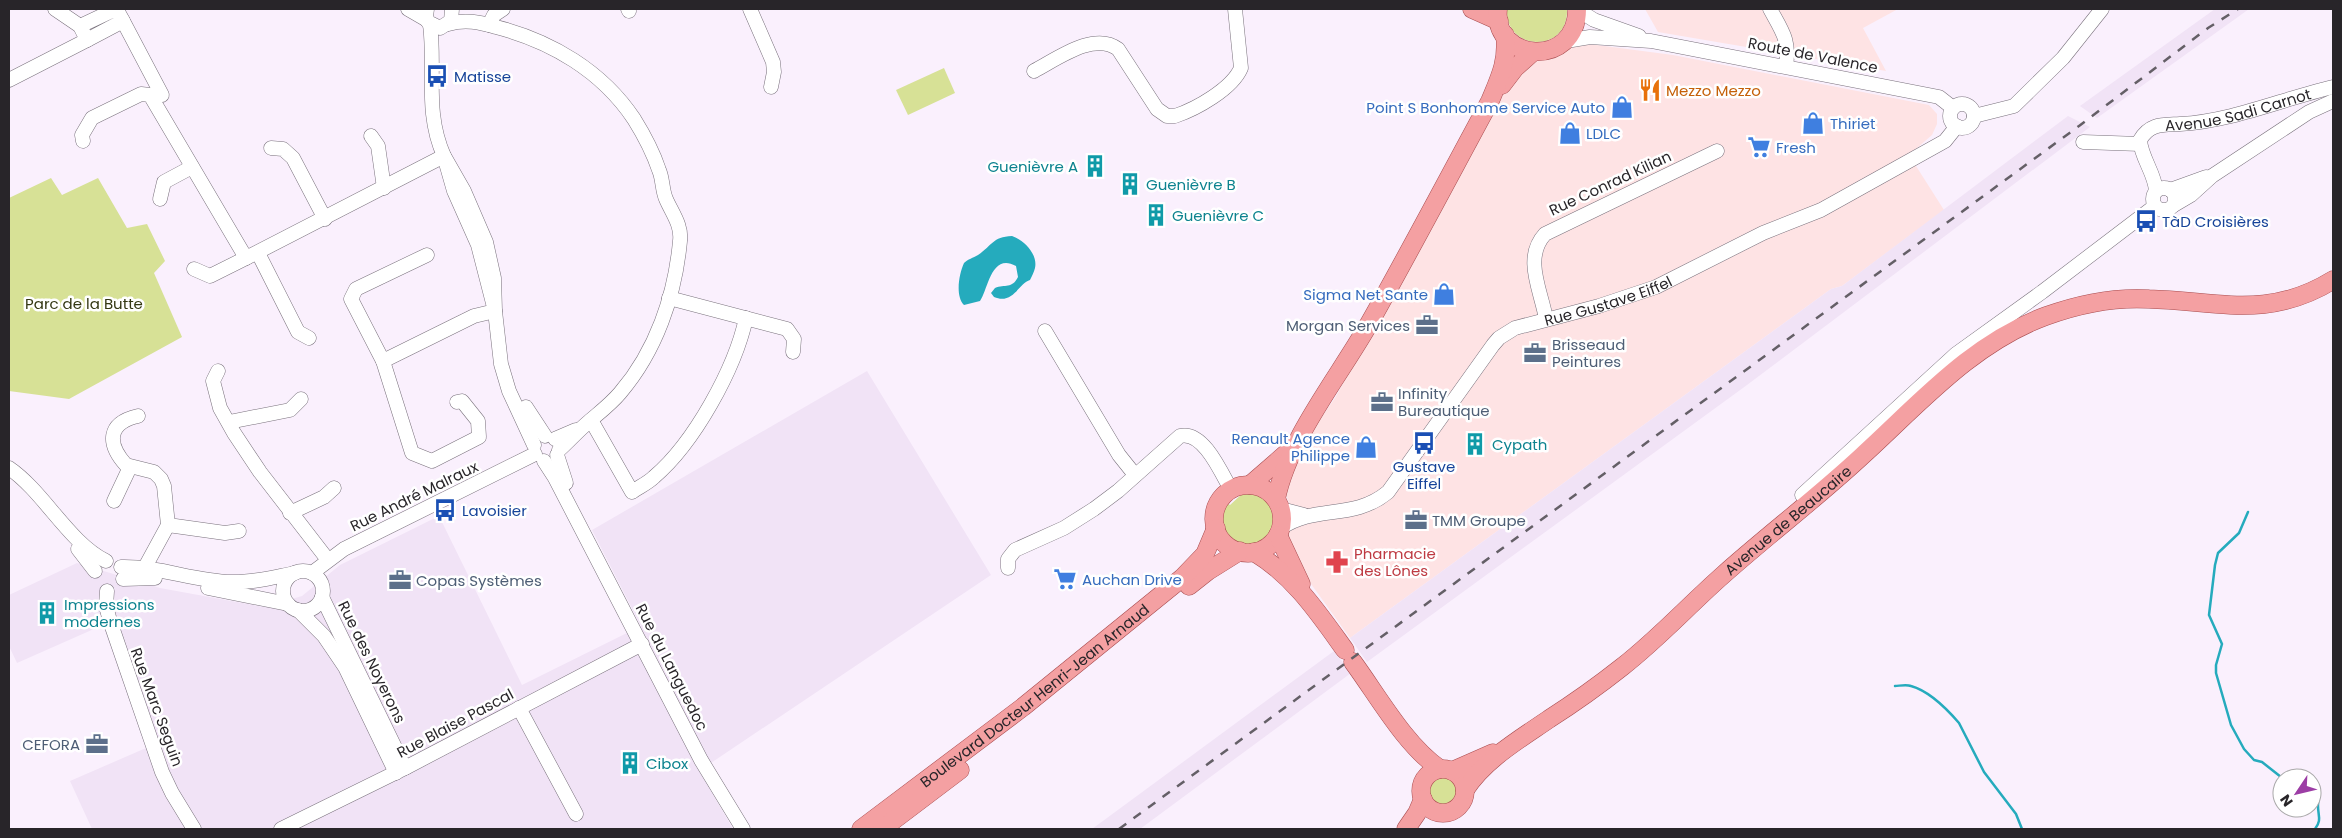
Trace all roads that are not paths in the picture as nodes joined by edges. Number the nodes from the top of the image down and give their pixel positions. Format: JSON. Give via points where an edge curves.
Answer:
{"nodes":[{"id":1,"x":55,"y":9,"type":"edge"},
{"id":2,"x":408,"y":9,"type":"edge"},
{"id":3,"x":452,"y":9,"type":"edge"},
{"id":4,"x":503,"y":9,"type":"edge"},
{"id":5,"x":750,"y":9,"type":"edge"},
{"id":6,"x":1234,"y":9,"type":"edge"},
{"id":7,"x":1472,"y":9,"type":"edge"},
{"id":8,"x":1577,"y":9,"type":"edge"},
{"id":9,"x":1770,"y":9,"type":"edge"},
{"id":10,"x":2102,"y":9,"type":"edge"},
{"id":11,"x":464,"y":20,"type":"junction"},
{"id":12,"x":123,"y":21,"type":"junction"},
{"id":13,"x":435,"y":21,"type":"edge"},
{"id":14,"x":1500,"y":22,"type":"edge"},
{"id":15,"x":489,"y":25,"type":"junction"},
{"id":16,"x":80,"y":26,"type":"junction"},
{"id":17,"x":87,"y":40,"type":"junction"},
{"id":18,"x":1566,"y":40,"type":"junction"},
{"id":19,"x":1657,"y":42,"type":"junction"},
{"id":20,"x":1533,"y":52,"type":"junction"},
{"id":21,"x":1786,"y":66,"type":"junction"},
{"id":22,"x":1034,"y":70,"type":"dead end"},
{"id":23,"x":9,"y":80,"type":"edge"},
{"id":24,"x":771,"y":86,"type":"dead end"},
{"id":25,"x":2333,"y":87,"type":"edge"},
{"id":26,"x":162,"y":95,"type":"dead end"},
{"id":27,"x":1490,"y":101,"type":"junction"},
{"id":28,"x":2333,"y":102,"type":"edge"},
{"id":29,"x":1953,"y":108,"type":"junction"},
{"id":30,"x":1974,"y":116,"type":"junction"},
{"id":31,"x":1957,"y":126,"type":"junction"},
{"id":32,"x":371,"y":136,"type":"dead end"},
{"id":33,"x":2142,"y":138,"type":"junction"},
{"id":34,"x":83,"y":141,"type":"dead end"},
{"id":35,"x":2083,"y":142,"type":"dead end"},
{"id":36,"x":271,"y":148,"type":"dead end"},
{"id":37,"x":1717,"y":151,"type":"dead end"},
{"id":38,"x":444,"y":156,"type":"junction"},
{"id":39,"x":192,"y":168,"type":"junction"},
{"id":40,"x":2212,"y":176,"type":"junction"},
{"id":41,"x":384,"y":188,"type":"junction"},
{"id":42,"x":2163,"y":191,"type":"junction"},
{"id":43,"x":160,"y":199,"type":"dead end"},
{"id":44,"x":2174,"y":205,"type":"junction"},
{"id":45,"x":2155,"y":206,"type":"junction"},
{"id":46,"x":325,"y":218,"type":"junction"},
{"id":47,"x":427,"y":255,"type":"dead end"},
{"id":48,"x":252,"y":256,"type":"junction"},
{"id":49,"x":194,"y":269,"type":"dead end"},
{"id":50,"x":2333,"y":280,"type":"edge"},
{"id":51,"x":669,"y":298,"type":"junction"},
{"id":52,"x":495,"y":311,"type":"junction"},
{"id":53,"x":746,"y":318,"type":"junction"},
{"id":54,"x":1546,"y":319,"type":"junction"},
{"id":55,"x":1046,"y":331,"type":"dead end"},
{"id":56,"x":309,"y":338,"type":"dead end"},
{"id":57,"x":793,"y":352,"type":"dead end"},
{"id":58,"x":384,"y":361,"type":"junction"},
{"id":59,"x":218,"y":371,"type":"dead end"},
{"id":60,"x":301,"y":399,"type":"dead end"},
{"id":61,"x":457,"y":402,"type":"dead end"},
{"id":62,"x":138,"y":416,"type":"dead end"},
{"id":63,"x":229,"y":422,"type":"junction"},
{"id":64,"x":587,"y":423,"type":"junction"},
{"id":65,"x":1295,"y":445,"type":"junction"},
{"id":66,"x":547,"y":449,"type":"junction"},
{"id":67,"x":130,"y":467,"type":"junction"},
{"id":68,"x":9,"y":468,"type":"edge"},
{"id":69,"x":1135,"y":474,"type":"junction"},
{"id":70,"x":9,"y":478,"type":"edge"},
{"id":71,"x":1250,"y":485,"type":"junction"},
{"id":72,"x":334,"y":488,"type":"dead end"},
{"id":73,"x":1231,"y":490,"type":"junction"},
{"id":74,"x":1802,"y":495,"type":"dead end"},
{"id":75,"x":114,"y":501,"type":"dead end"},
{"id":76,"x":1278,"y":504,"type":"junction"},
{"id":77,"x":290,"y":513,"type":"junction"},
{"id":78,"x":1304,"y":515,"type":"junction"},
{"id":79,"x":168,"y":524,"type":"junction"},
{"id":80,"x":1216,"y":528,"type":"junction"},
{"id":81,"x":239,"y":531,"type":"dead end"},
{"id":82,"x":1280,"y":531,"type":"junction"},
{"id":83,"x":1247,"y":552,"type":"junction"},
{"id":84,"x":328,"y":560,"type":"junction"},
{"id":85,"x":106,"y":561,"type":"junction"},
{"id":86,"x":1008,"y":568,"type":"dead end"},
{"id":87,"x":144,"y":569,"type":"junction"},
{"id":88,"x":95,"y":571,"type":"junction"},
{"id":89,"x":296,"y":572,"type":"junction"},
{"id":90,"x":312,"y":573,"type":"junction"},
{"id":91,"x":122,"y":574,"type":"junction"},
{"id":92,"x":107,"y":591,"type":"junction"},
{"id":93,"x":322,"y":597,"type":"junction"},
{"id":94,"x":1309,"y":600,"type":"junction"},
{"id":95,"x":293,"y":607,"type":"junction"},
{"id":96,"x":642,"y":644,"type":"junction"},
{"id":97,"x":519,"y":708,"type":"junction"},
{"id":98,"x":1408,"y":738,"type":"junction"},
{"id":99,"x":1514,"y":743,"type":"junction"},
{"id":100,"x":400,"y":770,"type":"junction"},
{"id":101,"x":1446,"y":770,"type":"junction"},
{"id":102,"x":1424,"y":781,"type":"junction"},
{"id":103,"x":1465,"y":790,"type":"junction"},
{"id":104,"x":1423,"y":799,"type":"junction"},
{"id":105,"x":1440,"y":813,"type":"junction"},
{"id":106,"x":576,"y":814,"type":"dead end"},
{"id":107,"x":743,"y":827,"type":"edge"},
{"id":108,"x":194,"y":829,"type":"edge"},
{"id":109,"x":281,"y":829,"type":"edge"},
{"id":110,"x":860,"y":829,"type":"edge"},
{"id":111,"x":882,"y":829,"type":"edge"},
{"id":112,"x":1406,"y":829,"type":"edge"},
{"id":113,"x":1414,"y":829,"type":"edge"}],
"edges":[{"from":1,"to":16,"type":"street"},
{"from":2,"to":13,"type":"street"},
{"from":3,"to":11,"type":"street"},
{"from":3,"to":13,"type":"street","name":"Rue du Languedoc","via":[[453,18]]},
{"from":4,"to":15,"type":"street","via":[[494,15]]},
{"from":5,"to":24,"type":"street","via":[[773,62]]},
{"from":6,"to":22,"type":"street","via":[[1241,68],[1237,76],[1222,91],[1175,116],[1167,116],[1157,110],[1118,48],[1112,44],[1096,42]]},
{"from":7,"to":14,"type":"main road"},
{"from":8,"to":18,"type":"main road","via":[[1575,26]]},
{"from":8,"to":19,"type":"street","via":[[1594,20]]},
{"from":9,"to":21,"type":"street","via":[[1787,39]]},
{"from":10,"to":30,"type":"street","via":[[2063,58],[2014,106]]},
{"from":11,"to":13,"type":"street"},
{"from":11,"to":15,"type":"street","name":"Rue André Malraux"},
{"from":12,"to":16,"type":"street","via":[[114,10]]},
{"from":12,"to":17,"type":"street"},
{"from":12,"to":26,"type":"street"},
{"from":13,"to":38,"type":"street","name":"Rue du Languedoc","via":[[431,106],[435,133]]},
{"from":14,"to":20,"type":"main road","via":[[1517,47]]},
{"from":14,"to":27,"type":"main road","via":[[1507,53]]},
{"from":15,"to":51,"type":"street","name":"Rue André Malraux","via":[[542,42],[568,56],[598,78],[634,118],[660,171],[666,198],[677,218],[680,240]]},
{"from":16,"to":17,"type":"street"},
{"from":17,"to":23,"type":"street"},
{"from":18,"to":19,"type":"street","via":[[1590,37]]},
{"from":18,"to":20,"type":"main road","via":[[1551,50]]},
{"from":19,"to":21,"type":"street","name":"Route de Valence"},
{"from":20,"to":27,"type":"main road","via":[[1515,68]]},
{"from":21,"to":29,"type":"street","name":"Route de Valence","via":[[1939,97]]},
{"from":25,"to":33,"type":"street","name":"Avenue Sadi Carnot","via":[[2203,123],[2158,125]]},
{"from":27,"to":65,"type":"main road","via":[[1370,323]]},
{"from":28,"to":40,"type":"street","name":"Avenue Sadi Carnot","via":[[2314,110]]},
{"from":29,"to":30,"type":"street","via":[[1959,104],[1966,105]]},
{"from":29,"to":31,"type":"street","via":[[1951,118]]},
{"from":30,"to":31,"type":"street","via":[[1970,125],[1964,128]]},
{"from":31,"to":54,"type":"street","name":"Rue Gustave Eiffel","via":[[1945,141],[1821,210],[1763,233],[1672,280],[1631,296]]},
{"from":32,"to":41,"type":"street","via":[[378,146]]},
{"from":33,"to":35,"type":"street"},
{"from":33,"to":42,"type":"street","via":[[2142,153]]},
{"from":34,"to":39,"type":"street","via":[[82,135],[92,118],[146,93]]},
{"from":36,"to":46,"type":"street","via":[[283,149],[293,158]]},
{"from":37,"to":54,"type":"street","name":"Rue Conrad Kilian","via":[[1545,234],[1536,245],[1533,258]]},
{"from":38,"to":41,"type":"street"},
{"from":38,"to":52,"type":"street","name":"Rue du Languedoc","via":[[464,191],[486,242],[494,278]]},
{"from":39,"to":43,"type":"street","via":[[164,182]]},
{"from":39,"to":48,"type":"street"},
{"from":40,"to":42,"type":"street"},
{"from":40,"to":44,"type":"street"},
{"from":41,"to":46,"type":"street"},
{"from":42,"to":44,"type":"street","via":[[2175,198]]},
{"from":42,"to":45,"type":"street","via":[[2153,198]]},
{"from":44,"to":45,"type":"street","via":[[2166,211]]},
{"from":45,"to":74,"type":"street","name":"Avenue de Beaucaire","via":[[1956,354]]},
{"from":46,"to":48,"type":"street"},
{"from":47,"to":58,"type":"street","via":[[356,289],[351,299]]},
{"from":48,"to":49,"type":"street","via":[[210,276]]},
{"from":48,"to":56,"type":"street","via":[[298,332]]},
{"from":50,"to":99,"type":"main road","name":"Avenue de Beaucaire","via":[[2304,295],[2262,305],[2134,298],[2102,301],[2069,308],[2009,332],[1966,361],[1623,666]]},
{"from":51,"to":53,"type":"street"},
{"from":51,"to":64,"type":"street","name":"Rue André Malraux","via":[[662,324],[634,376],[619,395]]},
{"from":52,"to":58,"type":"street","via":[[474,316]]},
{"from":52,"to":66,"type":"street","name":"Rue du Languedoc","via":[[499,344],[516,388]]},
{"from":53,"to":57,"type":"street","via":[[786,329],[794,339]]},
{"from":53,"to":64,"type":"street","via":[[728,373],[704,413],[672,458],[654,477],[632,492]]},
{"from":54,"to":78,"type":"street","name":"Rue Gustave Eiffel","via":[[1515,328],[1499,338],[1400,478],[1380,498],[1358,509]]},
{"from":55,"to":69,"type":"street","via":[[1119,455]]},
{"from":58,"to":61,"type":"street","via":[[412,453],[432,461],[479,437],[478,421],[462,401]]},
{"from":59,"to":63,"type":"street","via":[[213,381],[220,408]]},
{"from":60,"to":63,"type":"street","via":[[290,410]]},
{"from":62,"to":67,"type":"street","via":[[128,418],[112,434],[123,462]]},
{"from":63,"to":77,"type":"street"},
{"from":64,"to":66,"type":"street","name":"Rue André Malraux"},
{"from":65,"to":71,"type":"main road"},
{"from":65,"to":76,"type":"main road","via":[[1282,474]]},
{"from":66,"to":84,"type":"street","name":"Rue André Malraux","via":[[344,548]]},
{"from":66,"to":96,"type":"street","name":"Rue du Languedoc","via":[[580,524]]},
{"from":67,"to":75,"type":"street"},
{"from":67,"to":79,"type":"street","via":[[154,472],[162,479]]},
{"from":68,"to":85,"type":"street","via":[[91,552]]},
{"from":69,"to":73,"type":"street","via":[[1175,438],[1186,434],[1193,436],[1210,454]]},
{"from":69,"to":86,"type":"street","via":[[1118,491],[1076,521],[1015,550],[1008,558]]},
{"from":70,"to":88,"type":"street","via":[[74,544]]},
{"from":71,"to":73,"type":"main road"},
{"from":71,"to":76,"type":"main road","via":[[1265,489]]},
{"from":72,"to":77,"type":"street","via":[[324,497]]},
{"from":73,"to":80,"type":"main road","via":[[1215,510]]},
{"from":76,"to":78,"type":"street","name":"Rue Gustave Eiffel"},
{"from":76,"to":82,"type":"main road"},
{"from":77,"to":84,"type":"street"},
{"from":78,"to":82,"type":"street","name":"Rue Gustave Eiffel"},
{"from":79,"to":81,"type":"street","via":[[225,533]]},
{"from":79,"to":87,"type":"street"},
{"from":80,"to":83,"type":"main road","via":[[1227,545]]},
{"from":80,"to":110,"type":"main road","name":"Boulevard Docteur Henri-Jean Arnaud","via":[[1205,554],[1182,578],[1023,708]]},
{"from":82,"to":83,"type":"main road","via":[[1268,546]]},
{"from":82,"to":94,"type":"main road"},
{"from":83,"to":94,"type":"main road","via":[[1280,569]]},
{"from":83,"to":111,"type":"main road","name":"Boulevard Docteur Henri-Jean Arnaud","via":[[1208,571],[1030,716]]},
{"from":84,"to":90,"type":"street","name":"Rue André Malraux"},
{"from":85,"to":88,"type":"street"},
{"from":85,"to":91,"type":"street","via":[[117,564]]},
{"from":87,"to":89,"type":"street","via":[[232,582]]},
{"from":87,"to":91,"type":"street"},
{"from":88,"to":92,"type":"street","via":[[95,581]]},
{"from":89,"to":90,"type":"street"},
{"from":89,"to":95,"type":"street","via":[[290,576],[284,589]]},
{"from":90,"to":93,"type":"street","via":[[322,583]]},
{"from":91,"to":92,"type":"street","via":[[119,587]]},
{"from":91,"to":95,"type":"street"},
{"from":92,"to":108,"type":"street","name":"Rue Marc Seguin","via":[[110,621],[153,748],[172,793]]},
{"from":93,"to":95,"type":"street","via":[[315,606]]},
{"from":93,"to":100,"type":"street","name":"Rue des Noyerons"},
{"from":94,"to":98,"type":"main road"},
{"from":95,"to":100,"type":"street","name":"Rue des Noyerons","via":[[324,636],[345,667]]},
{"from":96,"to":97,"type":"street","name":"Rue Blaise Pascal"},
{"from":96,"to":107,"type":"street","name":"Rue du Languedoc","via":[[701,760]]},
{"from":97,"to":100,"type":"street","name":"Rue Blaise Pascal"},
{"from":97,"to":106,"type":"street"},
{"from":98,"to":101,"type":"main road","via":[[1422,754]]},
{"from":98,"to":102,"type":"main road"},
{"from":99,"to":101,"type":"main road","name":"Avenue de Beaucaire"},
{"from":99,"to":103,"type":"main road","name":"Avenue de Beaucaire"},
{"from":100,"to":109,"type":"street","name":"Rue Blaise Pascal"},
{"from":101,"to":102,"type":"main road","via":[[1431,773]]},
{"from":101,"to":103,"type":"main road","via":[[1461,779]]},
{"from":102,"to":104,"type":"main road"},
{"from":103,"to":105,"type":"main road","via":[[1463,801],[1456,809]]},
{"from":104,"to":105,"type":"main road","via":[[1433,811]]},
{"from":104,"to":112,"type":"main road"},
{"from":105,"to":113,"type":"main road"}]}
